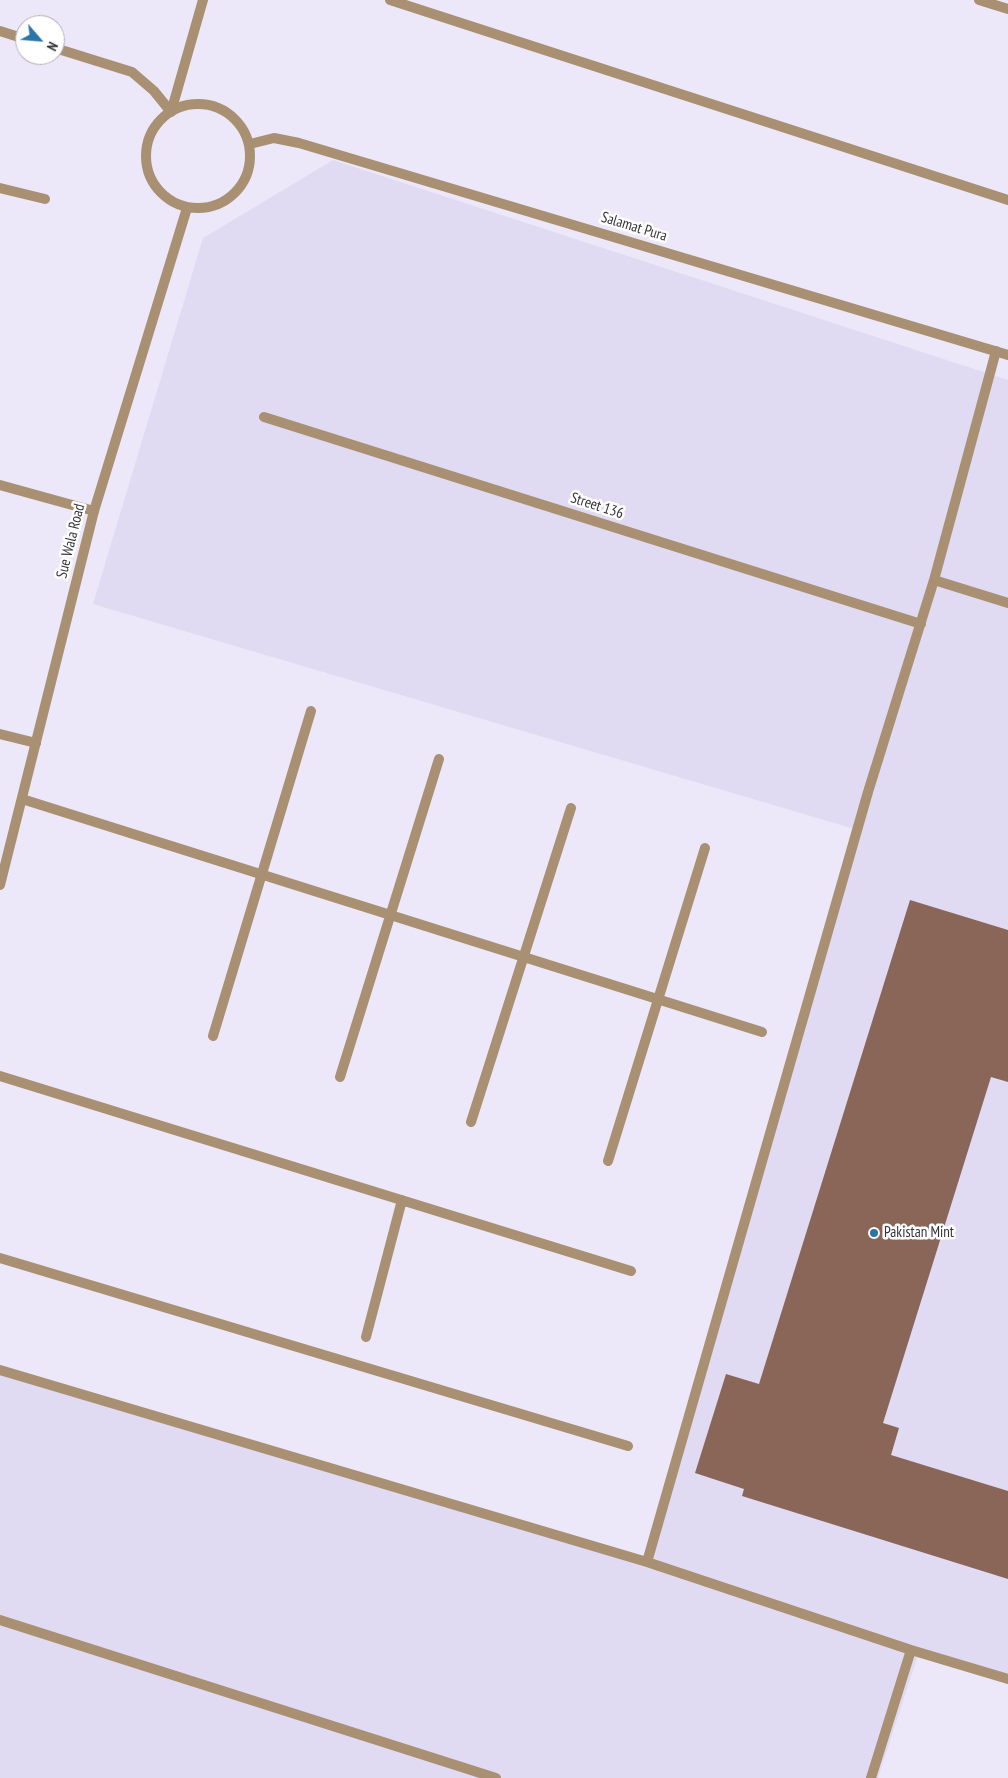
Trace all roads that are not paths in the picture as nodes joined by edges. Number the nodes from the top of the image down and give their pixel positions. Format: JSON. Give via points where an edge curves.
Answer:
{"nodes":[{"id":1,"x":203,"y":0,"type":"edge"},
{"id":2,"x":390,"y":0,"type":"edge"},
{"id":3,"x":980,"y":0,"type":"edge"},
{"id":4,"x":1008,"y":10,"type":"edge"},
{"id":5,"x":0,"y":31,"type":"edge"},
{"id":6,"x":15,"y":36,"type":"edge"},
{"id":7,"x":65,"y":51,"type":"edge"},
{"id":8,"x":171,"y":112,"type":"junction"},
{"id":9,"x":250,"y":144,"type":"junction"},
{"id":10,"x":0,"y":188,"type":"edge"},
{"id":11,"x":45,"y":199,"type":"dead end"},
{"id":12,"x":1008,"y":200,"type":"edge"},
{"id":13,"x":187,"y":208,"type":"junction"},
{"id":14,"x":996,"y":351,"type":"junction"},
{"id":15,"x":1008,"y":355,"type":"edge"},
{"id":16,"x":264,"y":417,"type":"dead end"},
{"id":17,"x":0,"y":485,"type":"edge"},
{"id":18,"x":94,"y":511,"type":"junction"},
{"id":19,"x":934,"y":580,"type":"junction"},
{"id":20,"x":1008,"y":604,"type":"edge"},
{"id":21,"x":921,"y":624,"type":"junction"},
{"id":22,"x":311,"y":711,"type":"dead end"},
{"id":23,"x":0,"y":734,"type":"edge"},
{"id":24,"x":36,"y":743,"type":"junction"},
{"id":25,"x":439,"y":760,"type":"dead end"},
{"id":26,"x":22,"y":799,"type":"junction"},
{"id":27,"x":571,"y":808,"type":"dead end"},
{"id":28,"x":705,"y":848,"type":"dead end"},
{"id":29,"x":261,"y":874,"type":"junction"},
{"id":30,"x":0,"y":885,"type":"edge"},
{"id":31,"x":389,"y":914,"type":"junction"},
{"id":32,"x":525,"y":957,"type":"junction"},
{"id":33,"x":659,"y":1000,"type":"junction"},
{"id":34,"x":762,"y":1032,"type":"dead end"},
{"id":35,"x":213,"y":1036,"type":"dead end"},
{"id":36,"x":0,"y":1076,"type":"edge"},
{"id":37,"x":340,"y":1077,"type":"dead end"},
{"id":38,"x":471,"y":1122,"type":"dead end"},
{"id":39,"x":608,"y":1162,"type":"dead end"},
{"id":40,"x":402,"y":1200,"type":"junction"},
{"id":41,"x":0,"y":1258,"type":"edge"},
{"id":42,"x":631,"y":1271,"type":"dead end"},
{"id":43,"x":366,"y":1337,"type":"dead end"},
{"id":44,"x":0,"y":1370,"type":"edge"},
{"id":45,"x":628,"y":1446,"type":"dead end"},
{"id":46,"x":647,"y":1562,"type":"junction"},
{"id":47,"x":0,"y":1620,"type":"edge"},
{"id":48,"x":911,"y":1650,"type":"junction"},
{"id":49,"x":1008,"y":1679,"type":"edge"},
{"id":50,"x":496,"y":1778,"type":"edge"},
{"id":51,"x":871,"y":1778,"type":"edge"}],
"edges":[{"from":1,"to":8,"type":"street"},
{"from":2,"to":12,"type":"street"},
{"from":3,"to":4,"type":"street"},
{"from":5,"to":6,"type":"street"},
{"from":7,"to":8,"type":"street","via":[[132,72]]},
{"from":8,"to":9,"type":"street","via":[[190,104],[212,106],[231,115]]},
{"from":8,"to":13,"type":"street","via":[[156,126],[147,145],[146,166],[158,190],[168,200]]},
{"from":9,"to":13,"type":"street","via":[[249,170],[240,188],[216,205]]},
{"from":9,"to":14,"type":"street","name":"Salamat Pura","via":[[274,138],[299,143]]},
{"from":10,"to":11,"type":"street"},
{"from":13,"to":18,"type":"street","name":"Sue Wala Road"},
{"from":14,"to":15,"type":"street","name":"Salamat Pura"},
{"from":14,"to":19,"type":"street"},
{"from":16,"to":21,"type":"street","name":"Street 136"},
{"from":17,"to":18,"type":"street"},
{"from":18,"to":24,"type":"street","name":"Sue Wala Road"},
{"from":19,"to":20,"type":"street"},
{"from":19,"to":21,"type":"street"},
{"from":21,"to":46,"type":"street","via":[[868,792]]},
{"from":22,"to":29,"type":"street"},
{"from":23,"to":24,"type":"street"},
{"from":24,"to":26,"type":"street","name":"Sue Wala Road"},
{"from":25,"to":31,"type":"street"},
{"from":26,"to":29,"type":"street"},
{"from":26,"to":30,"type":"street","name":"Sue Wala Road"},
{"from":27,"to":32,"type":"street"},
{"from":28,"to":33,"type":"street"},
{"from":29,"to":31,"type":"street"},
{"from":29,"to":35,"type":"street"},
{"from":31,"to":32,"type":"street"},
{"from":31,"to":37,"type":"street"},
{"from":32,"to":33,"type":"street"},
{"from":32,"to":38,"type":"street"},
{"from":33,"to":34,"type":"street"},
{"from":33,"to":39,"type":"street"},
{"from":36,"to":40,"type":"street"},
{"from":40,"to":42,"type":"street"},
{"from":40,"to":43,"type":"street"},
{"from":41,"to":45,"type":"street"},
{"from":44,"to":46,"type":"street"},
{"from":46,"to":48,"type":"street"},
{"from":47,"to":50,"type":"street"},
{"from":48,"to":49,"type":"street"},
{"from":48,"to":51,"type":"street"}]}
